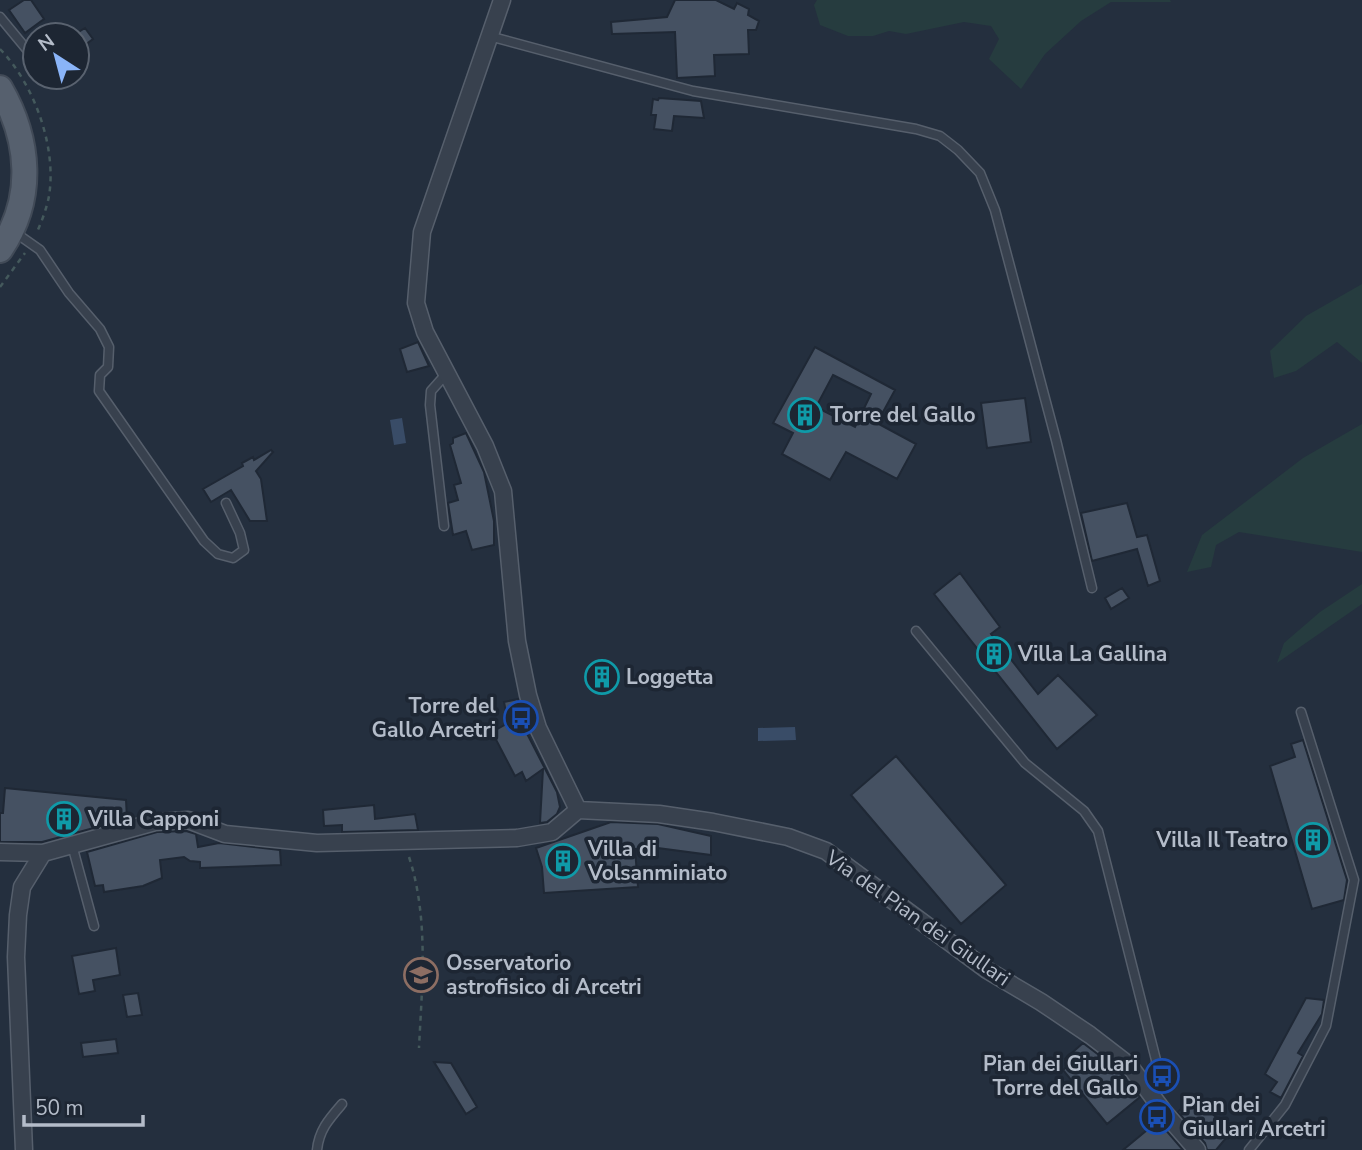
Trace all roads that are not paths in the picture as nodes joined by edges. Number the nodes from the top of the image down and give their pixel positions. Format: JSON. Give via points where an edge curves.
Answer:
{"nodes":[{"id":1,"x":502,"y":0,"type":"edge"},
{"id":2,"x":0,"y":17,"type":"edge"},
{"id":3,"x":489,"y":36,"type":"junction"},
{"id":4,"x":21,"y":42,"type":"edge"},
{"id":5,"x":0,"y":88,"type":"edge"},
{"id":6,"x":7,"y":241,"type":"edge"},
{"id":7,"x":447,"y":373,"type":"junction"},
{"id":8,"x":226,"y":503,"type":"dead end"},
{"id":9,"x":444,"y":526,"type":"dead end"},
{"id":10,"x":1092,"y":588,"type":"dead end"},
{"id":11,"x":916,"y":631,"type":"dead end"},
{"id":12,"x":1301,"y":712,"type":"dead end"},
{"id":13,"x":578,"y":810,"type":"junction"},
{"id":14,"x":72,"y":845,"type":"junction"},
{"id":15,"x":0,"y":852,"type":"edge"},
{"id":16,"x":43,"y":853,"type":"junction"},
{"id":17,"x":94,"y":926,"type":"dead end"},
{"id":18,"x":1145,"y":1085,"type":"junction"},
{"id":19,"x":342,"y":1104,"type":"dead end"},
{"id":20,"x":24,"y":1150,"type":"edge"},
{"id":21,"x":317,"y":1150,"type":"edge"},
{"id":22,"x":1197,"y":1150,"type":"edge"},
{"id":23,"x":1249,"y":1150,"type":"edge"}],
"edges":[{"from":1,"to":3,"type":"street"},
{"from":2,"to":4,"type":"lane"},
{"from":3,"to":7,"type":"street","via":[[422,232],[416,303],[425,332]]},
{"from":3,"to":10,"type":"lane","via":[[693,91],[916,129],[940,136],[958,150],[980,173],[995,210]]},
{"from":5,"to":6,"type":"main road","via":[[21,136],[25,173],[22,204]]},
{"from":6,"to":8,"type":"lane","via":[[40,250],[100,329],[108,347],[108,367],[100,375],[99,391],[204,541],[228,558],[244,550]]},
{"from":7,"to":9,"type":"lane","via":[[431,391],[430,405]]},
{"from":7,"to":13,"type":"street","via":[[503,491],[524,679],[538,727]]},
{"from":11,"to":18,"type":"lane","via":[[1025,764],[1084,811],[1098,831],[1156,1060],[1156,1075]]},
{"from":12,"to":23,"type":"lane","via":[[1354,880],[1326,1026],[1285,1105]]},
{"from":13,"to":14,"type":"street","via":[[552,832],[517,838],[317,843],[225,834],[188,820],[155,822]]},
{"from":13,"to":18,"type":"street","name":"Via del Pian dei Giullari","via":[[713,822],[788,837],[826,851],[987,970],[1090,1035],[1129,1065]]},
{"from":14,"to":16,"type":"street"},
{"from":14,"to":17,"type":"lane"},
{"from":15,"to":16,"type":"street"},
{"from":16,"to":20,"type":"street","via":[[22,887],[18,915]]},
{"from":18,"to":22,"type":"street","name":"Via del Pian dei Giullari"},
{"from":19,"to":21,"type":"lane","via":[[320,1134]]}]}
